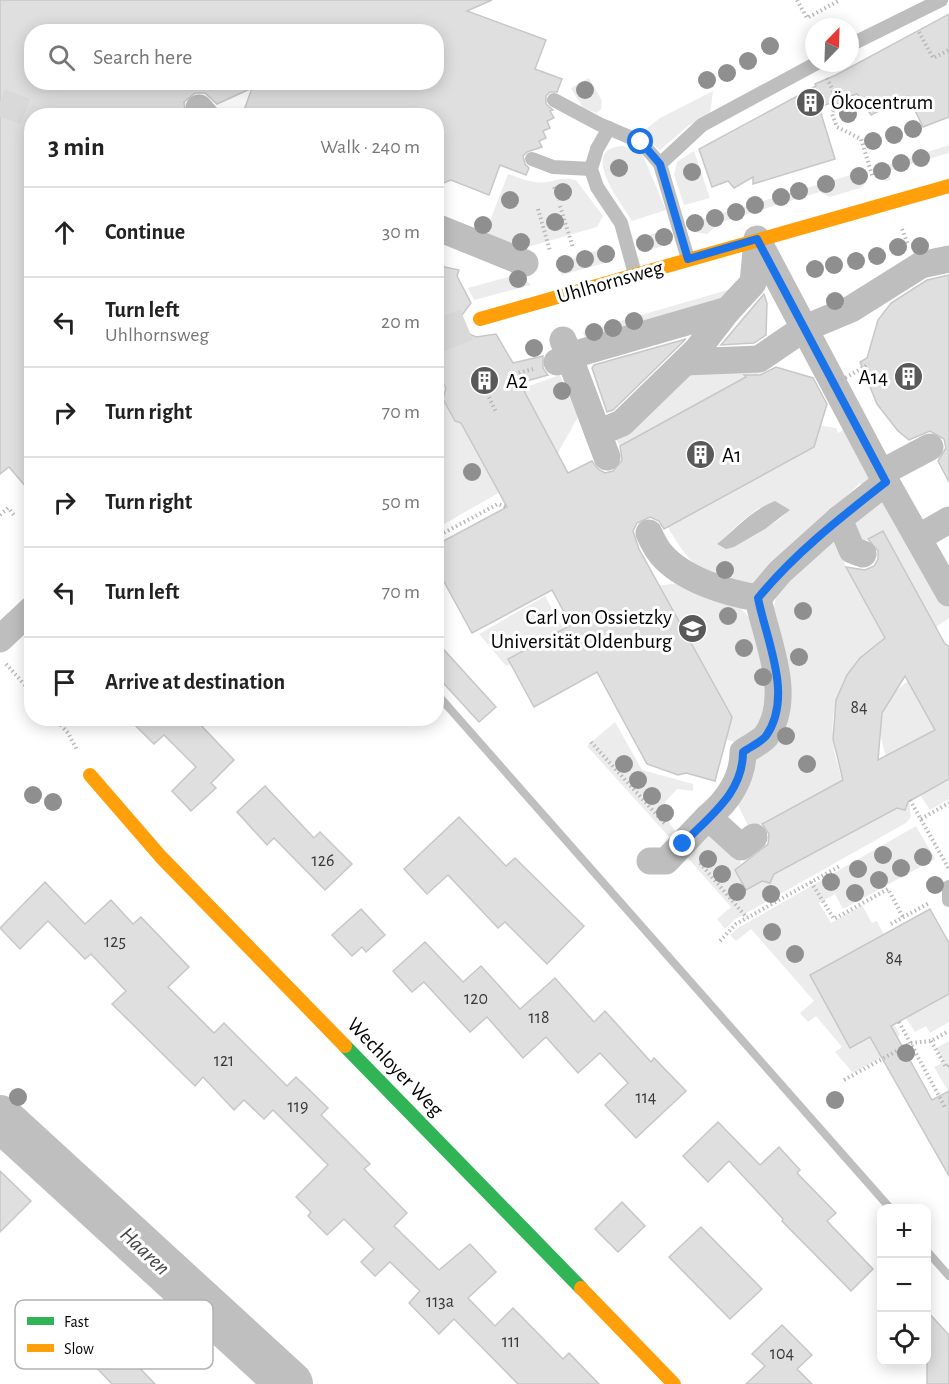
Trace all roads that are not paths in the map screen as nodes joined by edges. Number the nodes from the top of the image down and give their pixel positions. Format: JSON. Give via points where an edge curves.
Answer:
{"nodes":[{"id":1,"x":941,"y":0,"type":"edge"},
{"id":2,"x":859,"y":40,"type":"edge"},
{"id":3,"x":811,"y":72,"type":"edge"},
{"id":4,"x":554,"y":100,"type":"dead end"},
{"id":5,"x":609,"y":128,"type":"junction"},
{"id":6,"x":532,"y":159,"type":"dead end"},
{"id":7,"x":660,"y":164,"type":"junction"},
{"id":8,"x":591,"y":169,"type":"junction"},
{"id":9,"x":949,"y":186,"type":"edge"},
{"id":10,"x":444,"y":229,"type":"edge"},
{"id":11,"x":757,"y":239,"type":"junction"},
{"id":12,"x":688,"y":259,"type":"junction"},
{"id":13,"x":949,"y":259,"type":"edge"},
{"id":14,"x":525,"y":263,"type":"dead end"},
{"id":15,"x":635,"y":274,"type":"junction"},
{"id":16,"x":728,"y":310,"type":"junction"},
{"id":17,"x":480,"y":320,"type":"tunnel mouth"},
{"id":18,"x":803,"y":329,"type":"junction"},
{"id":19,"x":685,"y":362,"type":"junction"},
{"id":20,"x":930,"y":447,"type":"dead end"},
{"id":21,"x":883,"y":477,"type":"junction"},
{"id":22,"x":839,"y":519,"type":"junction"},
{"id":23,"x":949,"y":520,"type":"edge"},
{"id":24,"x":649,"y":533,"type":"dead end"},
{"id":25,"x":918,"y":538,"type":"junction"},
{"id":26,"x":863,"y":554,"type":"dead end"},
{"id":27,"x":949,"y":593,"type":"edge"},
{"id":28,"x":758,"y":598,"type":"junction"},
{"id":29,"x":24,"y":617,"type":"edge"},
{"id":30,"x":1,"y":640,"type":"edge"},
{"id":31,"x":90,"y":775,"type":"road end"},
{"id":32,"x":708,"y":817,"type":"junction"},
{"id":33,"x":754,"y":837,"type":"dead end"},
{"id":34,"x":650,"y":861,"type":"dead end"},
{"id":35,"x":674,"y":1384,"type":"edge"}],
"edges":[{"from":1,"to":2,"type":"lane"},
{"from":3,"to":7,"type":"lane","via":[[702,125]]},
{"from":4,"to":5,"type":"lane"},
{"from":5,"to":7,"type":"lane","via":[[641,142]]},
{"from":5,"to":8,"type":"lane"},
{"from":6,"to":8,"type":"lane","via":[[553,167]]},
{"from":7,"to":12,"type":"lane"},
{"from":8,"to":15,"type":"lane","via":[[597,188],[621,223]]},
{"from":9,"to":11,"type":"street","name":"Uhlhornsweg"},
{"from":10,"to":14,"type":"street"},
{"from":11,"to":12,"type":"street","name":"Uhlhornsweg"},
{"from":11,"to":16,"type":"street","via":[[753,283]]},
{"from":11,"to":18,"type":"street"},
{"from":12,"to":15,"type":"street","name":"Uhlhornsweg"},
{"from":13,"to":18,"type":"street","via":[[921,265],[851,309]]},
{"from":15,"to":17,"type":"street","name":"Uhlhornsweg"},
{"from":16,"to":19,"type":"street"},
{"from":16,"to":19,"type":"street","via":[[563,352],[602,445]]},
{"from":18,"to":19,"type":"street","via":[[759,359]]},
{"from":18,"to":21,"type":"street"},
{"from":20,"to":21,"type":"street"},
{"from":21,"to":22,"type":"street"},
{"from":21,"to":25,"type":"street"},
{"from":22,"to":26,"type":"street","via":[[852,550]]},
{"from":22,"to":28,"type":"street","via":[[780,572]]},
{"from":23,"to":25,"type":"street"},
{"from":24,"to":28,"type":"street","via":[[660,554],[680,571]]},
{"from":25,"to":27,"type":"street"},
{"from":28,"to":32,"type":"street","via":[[773,655],[777,701],[774,719],[765,737],[732,749],[743,765],[726,803]]},
{"from":29,"to":30,"type":"street"},
{"from":31,"to":35,"type":"street","name":"Wechloyer Weg","via":[[161,857]]},
{"from":32,"to":33,"type":"street","via":[[741,847]]},
{"from":32,"to":34,"type":"street","via":[[666,861]]}]}
